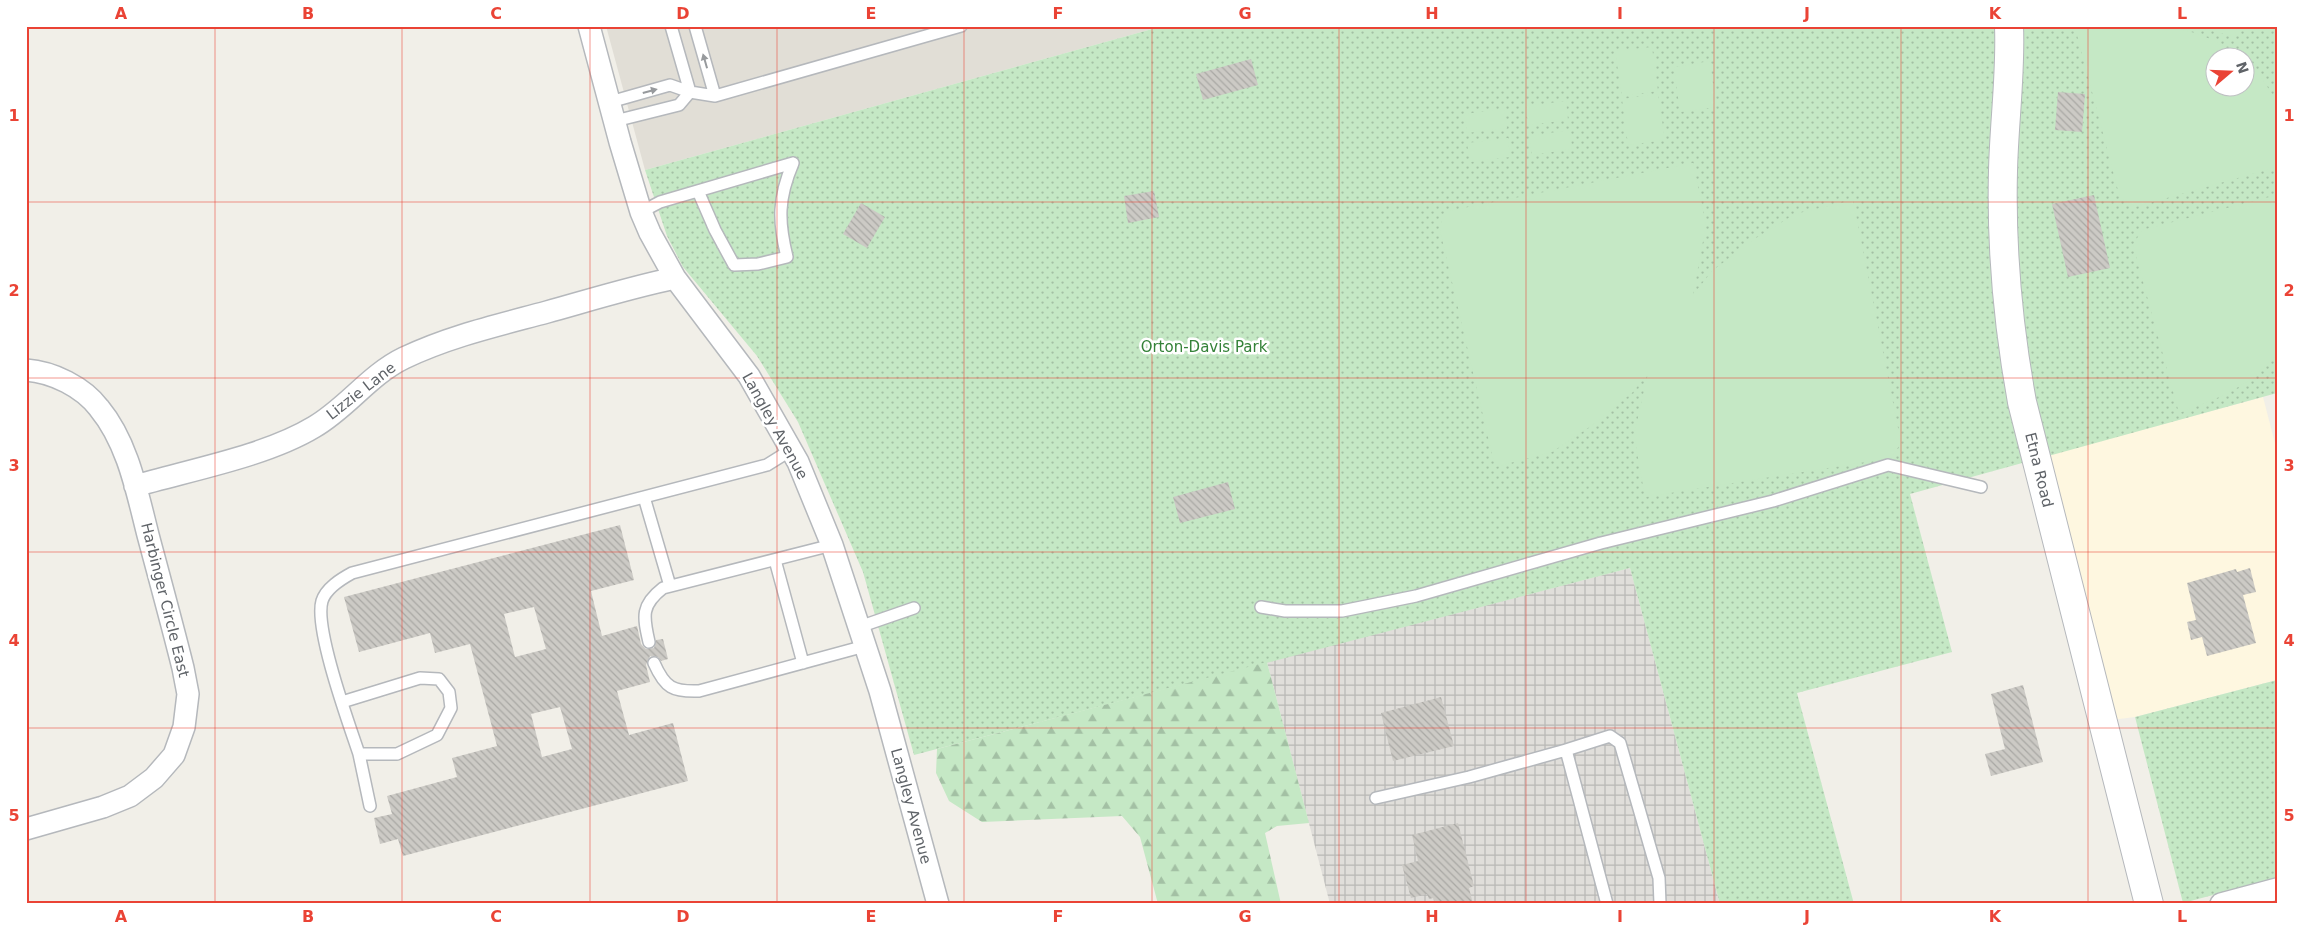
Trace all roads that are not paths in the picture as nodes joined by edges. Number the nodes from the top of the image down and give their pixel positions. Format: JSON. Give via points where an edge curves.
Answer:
{"nodes":[{"id":1,"x":589,"y":26,"type":"edge"},
{"id":2,"x":671,"y":26,"type":"edge"},
{"id":3,"x":695,"y":26,"type":"edge"},
{"id":4,"x":961,"y":26,"type":"edge"},
{"id":5,"x":2009,"y":26,"type":"edge"},
{"id":6,"x":690,"y":92,"type":"junction"},
{"id":7,"x":715,"y":96,"type":"junction"},
{"id":8,"x":612,"y":111,"type":"junction"},
{"id":9,"x":698,"y":190,"type":"junction"},
{"id":10,"x":641,"y":212,"type":"junction"},
{"id":11,"x":675,"y":278,"type":"junction"},
{"id":12,"x":26,"y":370,"type":"edge"},
{"id":13,"x":791,"y":450,"type":"junction"},
{"id":14,"x":135,"y":486,"type":"junction"},
{"id":15,"x":1981,"y":487,"type":"dead end"},
{"id":16,"x":644,"y":497,"type":"junction"},
{"id":17,"x":832,"y":545,"type":"junction"},
{"id":18,"x":775,"y":560,"type":"junction"},
{"id":19,"x":670,"y":586,"type":"junction"},
{"id":20,"x":1261,"y":607,"type":"dead end"},
{"id":21,"x":914,"y":608,"type":"dead end"},
{"id":22,"x":862,"y":636,"type":"junction"},
{"id":23,"x":649,"y":642,"type":"dead end"},
{"id":24,"x":654,"y":663,"type":"dead end"},
{"id":25,"x":803,"y":664,"type":"junction"},
{"id":26,"x":342,"y":702,"type":"junction"},
{"id":27,"x":1566,"y":750,"type":"junction"},
{"id":28,"x":360,"y":754,"type":"junction"},
{"id":29,"x":1376,"y":798,"type":"dead end"},
{"id":30,"x":370,"y":806,"type":"dead end"},
{"id":31,"x":26,"y":829,"type":"edge"},
{"id":32,"x":2277,"y":889,"type":"edge"},
{"id":33,"x":938,"y":904,"type":"edge"},
{"id":34,"x":1607,"y":904,"type":"edge"},
{"id":35,"x":1660,"y":904,"type":"edge"},
{"id":36,"x":2149,"y":904,"type":"edge"},
{"id":37,"x":2220,"y":904,"type":"edge"}],
"edges":[{"from":1,"to":8,"type":"street","name":"Langley Avenue"},
{"from":2,"to":6,"type":"lane"},
{"from":7,"to":3,"type":"lane","one_way":true},
{"from":4,"to":7,"type":"lane"},
{"from":5,"to":36,"type":"street","name":"Etna Road","via":[[2003,235],[2006,292],[2016,367],[2022,402]]},
{"from":6,"to":7,"type":"lane"},
{"from":6,"to":8,"type":"lane","via":[[678,105]]},
{"from":8,"to":6,"type":"lane","one_way":true,"via":[[670,85]]},
{"from":8,"to":10,"type":"street","name":"Langley Avenue"},
{"from":9,"to":9,"type":"lane","via":[[793,163],[784,186],[780,214],[787,257],[758,264],[734,265]]},
{"from":9,"to":10,"type":"lane"},
{"from":10,"to":11,"type":"street","name":"Langley Avenue"},
{"from":11,"to":13,"type":"street","name":"Langley Avenue","via":[[749,376]]},
{"from":11,"to":14,"type":"street","name":"Lizzie Lane","via":[[451,338],[402,359],[315,427],[289,440]]},
{"from":12,"to":14,"type":"street","name":"Harbinger Circle East","via":[[47,374],[83,390],[99,407],[120,441]]},
{"from":13,"to":16,"type":"lane","via":[[767,465]]},
{"from":13,"to":17,"type":"street","name":"Langley Avenue"},
{"from":14,"to":31,"type":"street","name":"Harbinger Circle East","via":[[184,668],[188,694],[184,727],[174,755],[154,778],[130,796]]},
{"from":15,"to":20,"type":"lane","via":[[1888,465],[1773,501],[1601,543],[1416,596],[1342,611],[1285,611]]},
{"from":16,"to":19,"type":"lane"},
{"from":16,"to":26,"type":"lane","via":[[352,573],[335,583],[322,601],[320,624]]},
{"from":17,"to":18,"type":"lane"},
{"from":17,"to":22,"type":"street","name":"Langley Avenue"},
{"from":18,"to":19,"type":"lane"},
{"from":18,"to":25,"type":"lane"},
{"from":19,"to":23,"type":"lane","via":[[651,598],[645,611]]},
{"from":21,"to":22,"type":"lane"},
{"from":22,"to":25,"type":"lane"},
{"from":22,"to":33,"type":"street","name":"Langley Avenue"},
{"from":24,"to":25,"type":"lane","via":[[661,679],[671,688],[683,692],[722,686]]},
{"from":26,"to":28,"type":"lane"},
{"from":26,"to":28,"type":"lane","via":[[420,678],[438,679],[449,692],[451,708],[436,735],[397,754]]},
{"from":27,"to":29,"type":"lane"},
{"from":27,"to":34,"type":"lane"},
{"from":27,"to":35,"type":"lane","via":[[1610,736],[1620,743],[1660,878]]},
{"from":28,"to":30,"type":"lane"},
{"from":32,"to":37,"type":"street"}]}
